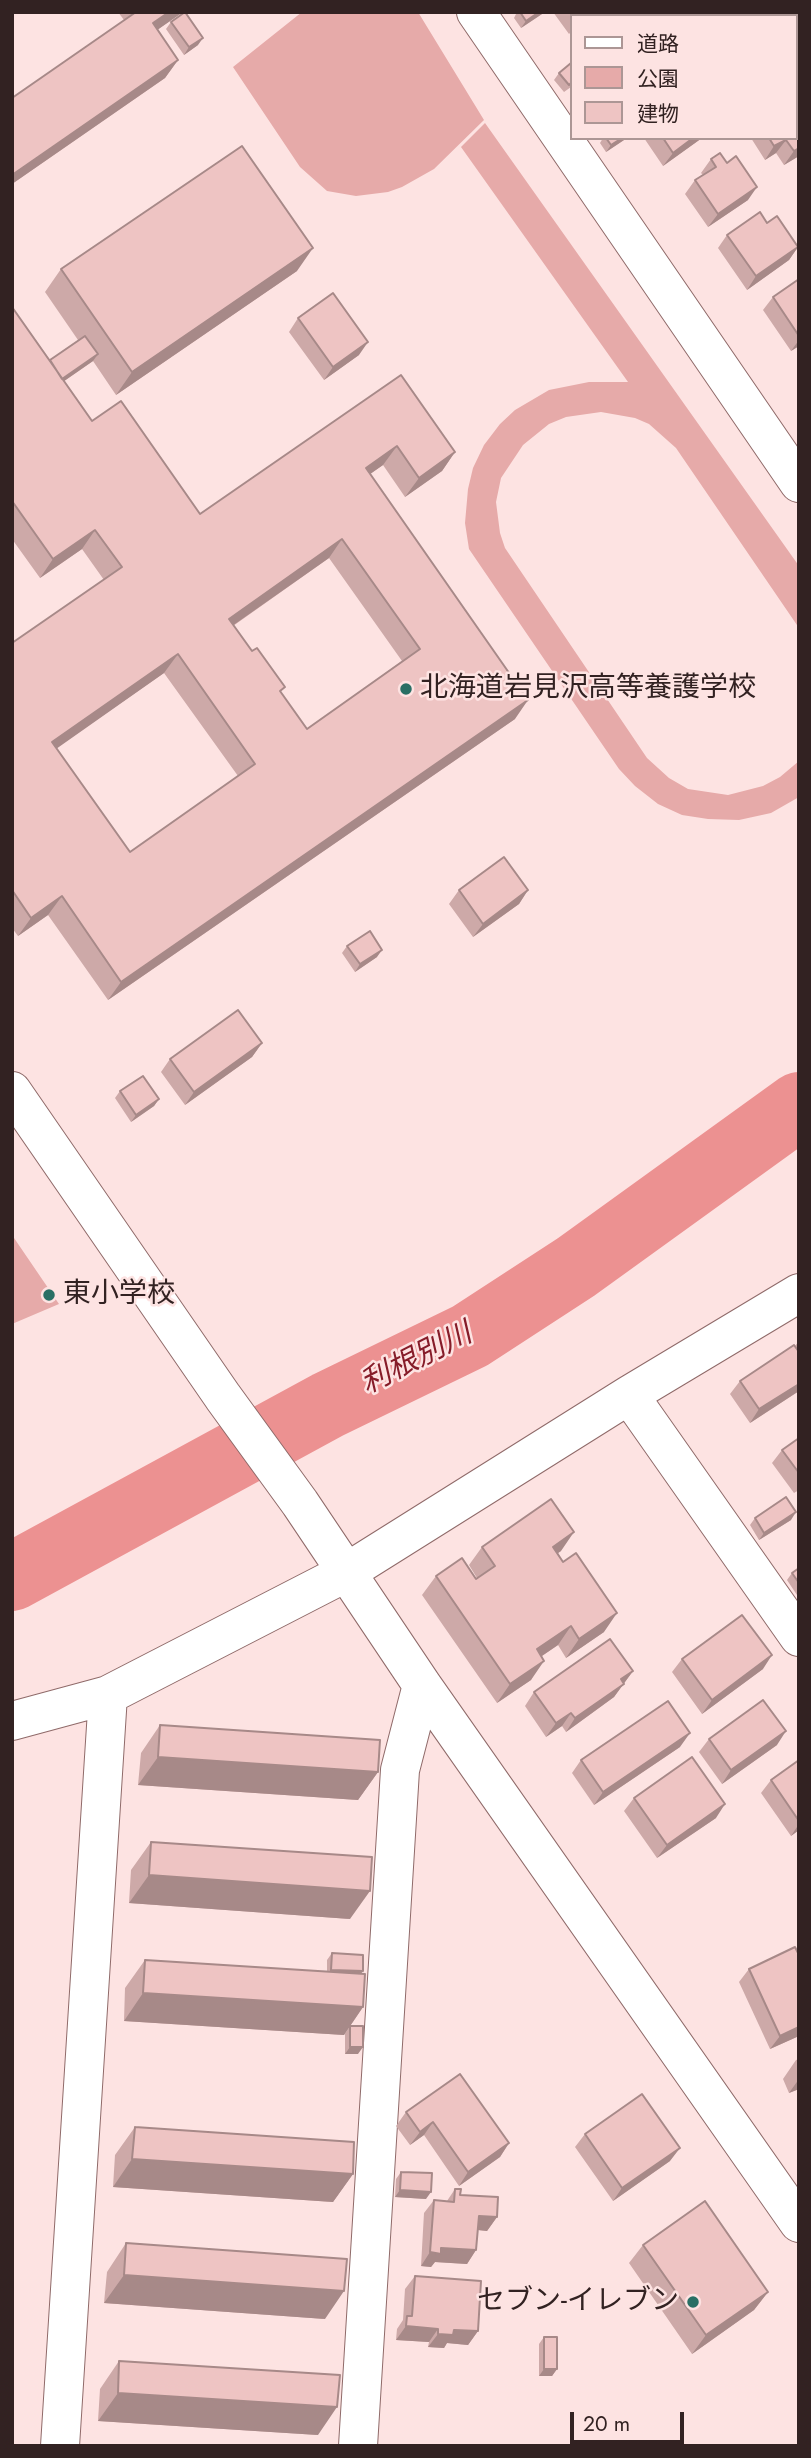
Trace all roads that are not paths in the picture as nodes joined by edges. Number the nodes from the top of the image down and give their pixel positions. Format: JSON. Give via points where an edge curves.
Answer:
{"nodes":[{"id":1,"x":476,"y":12,"type":"edge"},
{"id":2,"x":799,"y":483,"type":"edge"},
{"id":3,"x":12,"y":1091,"type":"edge"},
{"id":4,"x":799,"y":1293,"type":"edge"},
{"id":5,"x":629,"y":1395,"type":"junction"},
{"id":6,"x":347,"y":1572,"type":"junction"},
{"id":7,"x":799,"y":1637,"type":"edge"},
{"id":8,"x":422,"y":1685,"type":"junction"},
{"id":9,"x":108,"y":1695,"type":"junction"},
{"id":10,"x":12,"y":1721,"type":"edge"},
{"id":11,"x":799,"y":2223,"type":"edge"},
{"id":12,"x":60,"y":2446,"type":"edge"},
{"id":13,"x":358,"y":2446,"type":"edge"}],
"edges":[{"from":1,"to":2,"type":"street"},
{"from":3,"to":6,"type":"street"},
{"from":4,"to":5,"type":"street"},
{"from":5,"to":6,"type":"street"},
{"from":5,"to":7,"type":"street"},
{"from":6,"to":8,"type":"street"},
{"from":6,"to":9,"type":"street"},
{"from":8,"to":11,"type":"street"},
{"from":8,"to":13,"type":"street","via":[[400,1770]]},
{"from":9,"to":10,"type":"street"},
{"from":9,"to":12,"type":"street"}]}
